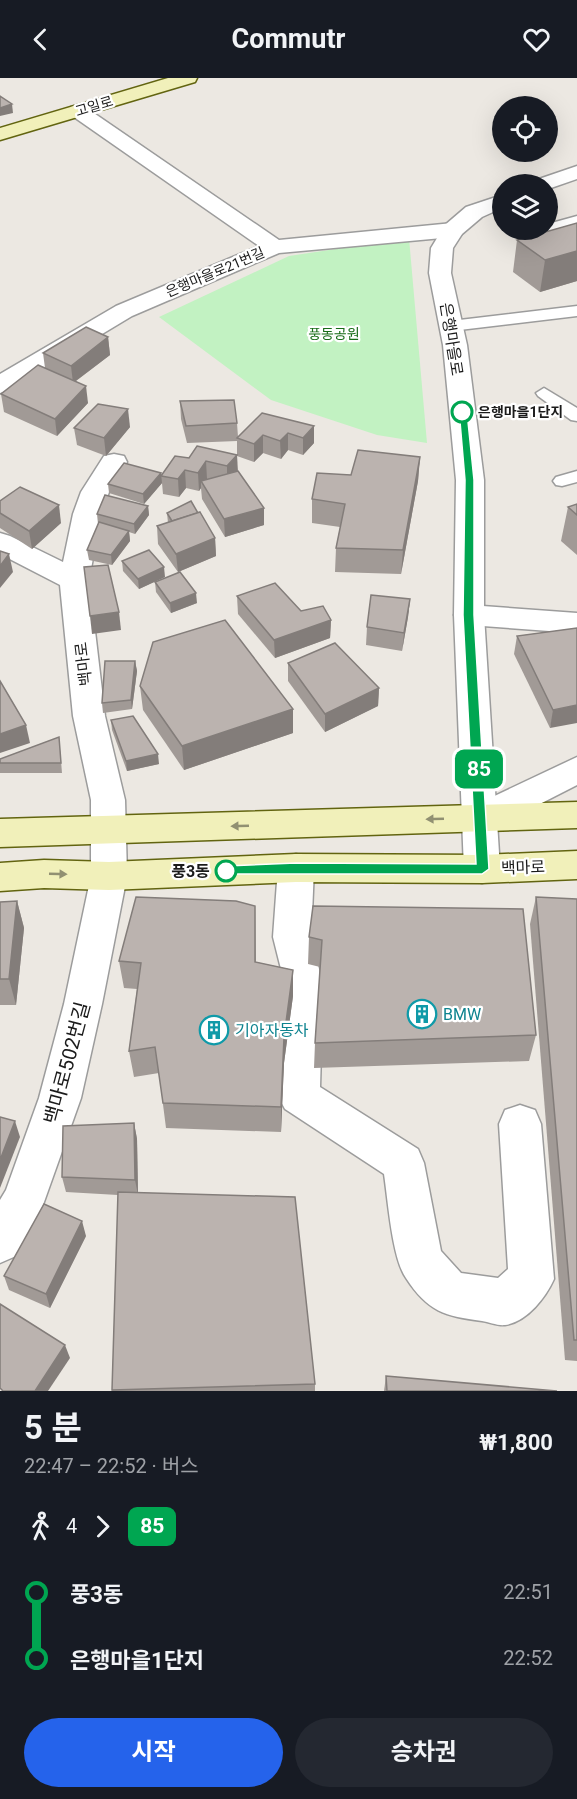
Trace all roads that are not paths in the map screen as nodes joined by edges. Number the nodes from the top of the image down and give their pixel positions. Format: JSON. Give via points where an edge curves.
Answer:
{"nodes":[{"id":1,"x":188,"y":78,"type":"edge"},
{"id":2,"x":78,"y":111,"type":"junction"},
{"id":3,"x":0,"y":134,"type":"edge"},
{"id":4,"x":577,"y":172,"type":"edge"},
{"id":5,"x":558,"y":179,"type":"edge"},
{"id":6,"x":492,"y":205,"type":"edge"},
{"id":7,"x":577,"y":220,"type":"edge"},
{"id":8,"x":558,"y":225,"type":"edge"},
{"id":9,"x":453,"y":230,"type":"junction"},
{"id":10,"x":276,"y":247,"type":"junction"},
{"id":11,"x":577,"y":311,"type":"edge"},
{"id":12,"x":451,"y":326,"type":"junction"},
{"id":13,"x":0,"y":385,"type":"edge"},
{"id":14,"x":544,"y":393,"type":"dead end"},
{"id":15,"x":577,"y":416,"type":"edge"},
{"id":16,"x":114,"y":462,"type":"dead end"},
{"id":17,"x":0,"y":542,"type":"edge"},
{"id":18,"x":74,"y":580,"type":"junction"},
{"id":19,"x":469,"y":615,"type":"junction"},
{"id":20,"x":577,"y":623,"type":"edge"},
{"id":21,"x":577,"y":770,"type":"edge"},
{"id":22,"x":577,"y":815,"type":"edge"},
{"id":23,"x":481,"y":818,"type":"junction"},
{"id":24,"x":108,"y":830,"type":"junction"},
{"id":25,"x":0,"y":833,"type":"edge"},
{"id":26,"x":577,"y":865,"type":"edge"},
{"id":27,"x":296,"y":868,"type":"junction"},
{"id":28,"x":482,"y":869,"type":"junction"},
{"id":29,"x":109,"y":876,"type":"junction"},
{"id":30,"x":0,"y":877,"type":"edge"},
{"id":31,"x":520,"y":1124,"type":"dead end"},
{"id":32,"x":0,"y":1241,"type":"edge"}],
"edges":[{"from":1,"to":2,"type":"main road","name":"고일로"},
{"from":2,"to":3,"type":"main road","name":"고일로"},
{"from":2,"to":10,"type":"street"},
{"from":4,"to":5,"type":"street"},
{"from":6,"to":9,"type":"street","name":"은행마을로","via":[[474,212]]},
{"from":7,"to":8,"type":"lane"},
{"from":9,"to":10,"type":"street","name":"은행마을로21번길"},
{"from":9,"to":12,"type":"street","name":"은행마을로","via":[[442,248],[440,273]]},
{"from":10,"to":13,"type":"street","name":"은행마을로21번길","via":[[124,311]]},
{"from":11,"to":12,"type":"lane"},
{"from":12,"to":19,"type":"street","name":"은행마을로","via":[[470,480]]},
{"from":14,"to":15,"type":"lane"},
{"from":16,"to":18,"type":"street","name":"백마로","via":[[95,492],[87,514]]},
{"from":17,"to":18,"type":"street"},
{"from":18,"to":24,"type":"street","name":"백마로","via":[[89,716],[108,800]]},
{"from":19,"to":20,"type":"street"},
{"from":19,"to":23,"type":"street","name":"은행마을로"},
{"from":21,"to":23,"type":"street"},
{"from":22,"to":23,"type":"main road"},
{"from":23,"to":24,"type":"main road","one_way":true},
{"from":23,"to":28,"type":"street","name":"은행마을로"},
{"from":24,"to":25,"type":"main road"},
{"from":24,"to":29,"type":"street","name":"백마로"},
{"from":26,"to":28,"type":"main road","name":"백마로"},
{"from":27,"to":28,"type":"main road","name":"백마로"},
{"from":27,"to":29,"type":"main road","name":"백마로"},
{"from":27,"to":31,"type":"street","via":[[292,937],[304,985],[299,1096],[403,1163],[421,1262],[450,1294],[506,1302],[531,1279]]},
{"from":30,"to":29,"type":"main road","name":"백마로","one_way":true},
{"from":29,"to":32,"type":"street","name":"백마로502번길","via":[[60,1098],[24,1201]]}]}
